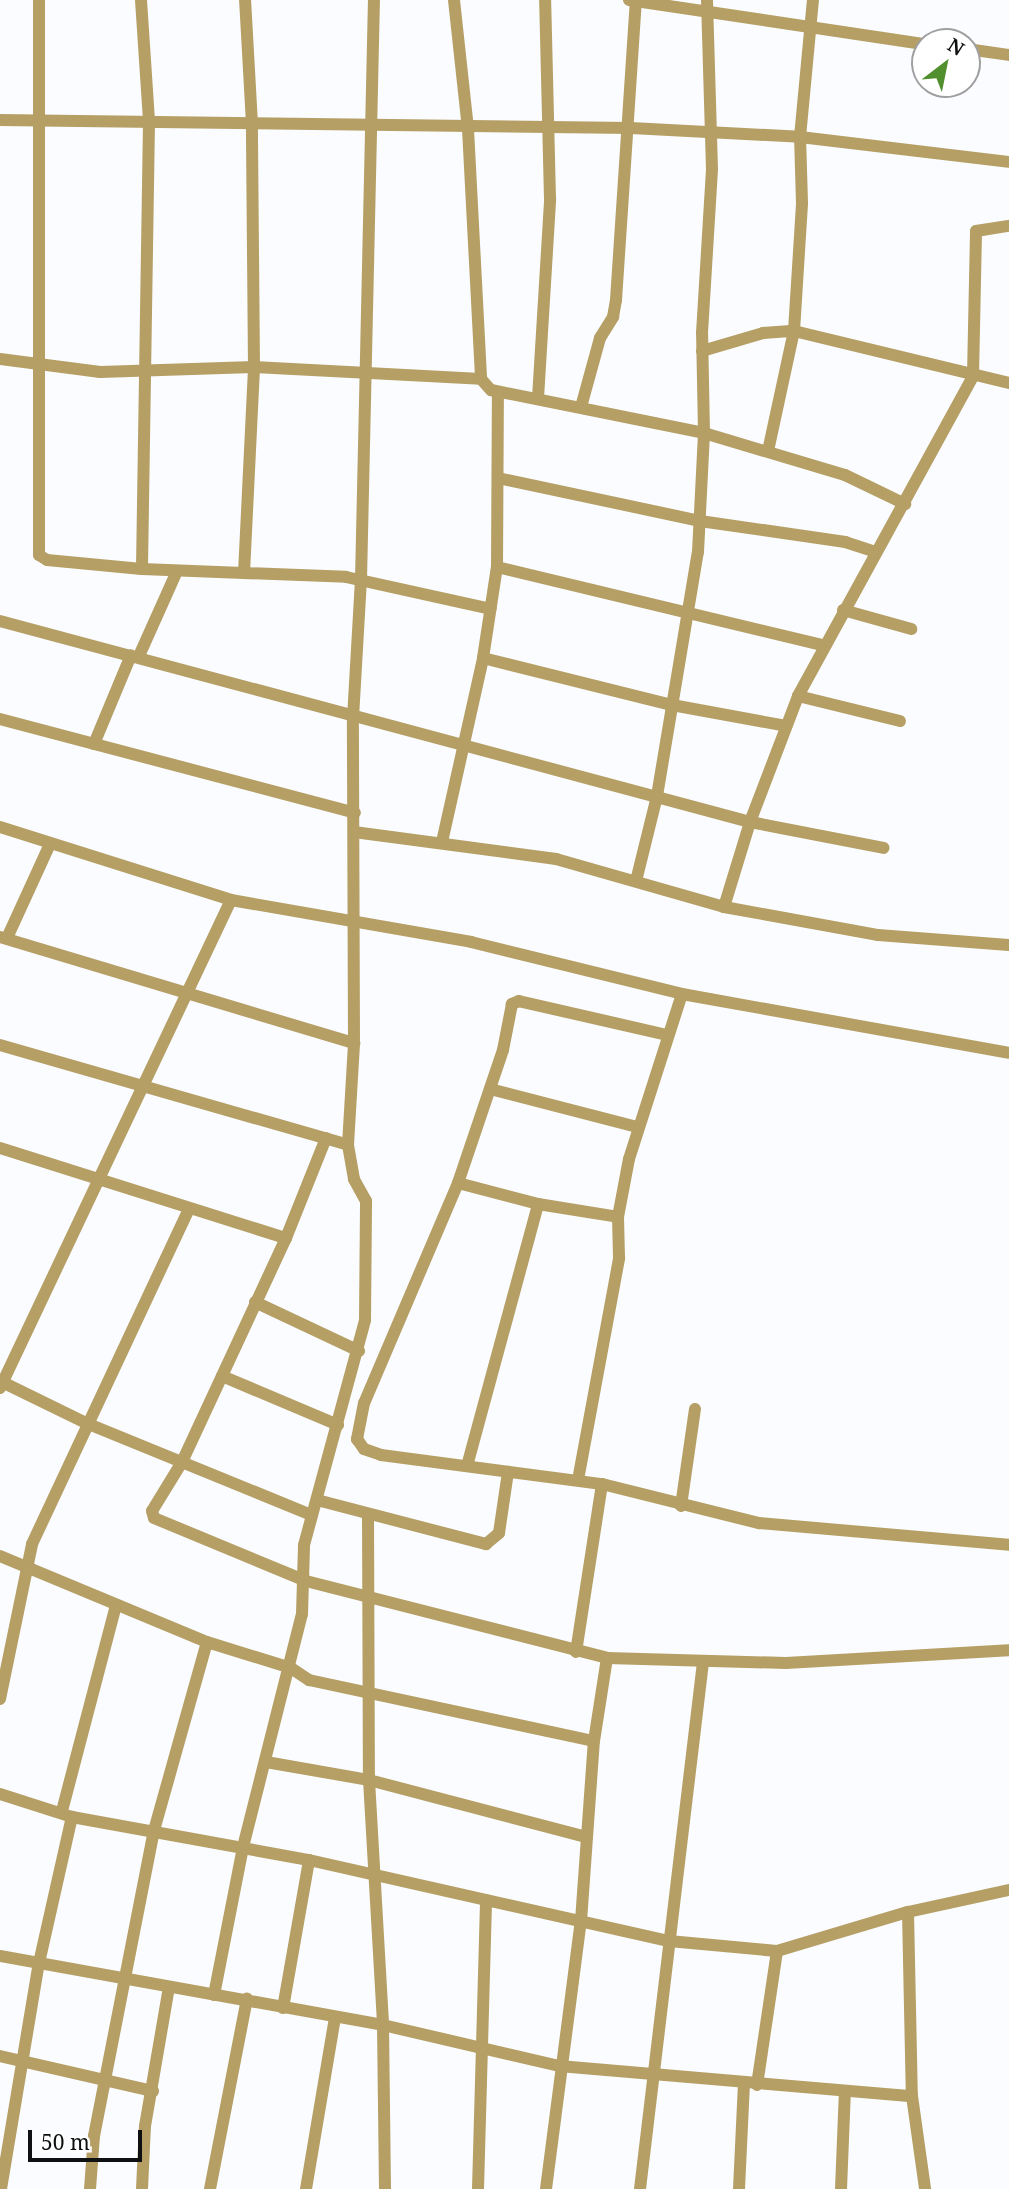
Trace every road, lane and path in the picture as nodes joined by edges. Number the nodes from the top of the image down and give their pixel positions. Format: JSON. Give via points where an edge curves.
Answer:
{"nodes":[{"id":1,"x":38,"y":0,"type":"edge"},
{"id":2,"x":141,"y":0,"type":"edge"},
{"id":3,"x":245,"y":0,"type":"edge"},
{"id":4,"x":374,"y":0,"type":"edge"},
{"id":5,"x":454,"y":0,"type":"edge"},
{"id":6,"x":545,"y":0,"type":"edge"},
{"id":7,"x":629,"y":0,"type":"edge"},
{"id":8,"x":636,"y":0,"type":"edge"},
{"id":9,"x":813,"y":0,"type":"edge"},
{"id":10,"x":706,"y":5,"type":"edge"},
{"id":11,"x":809,"y":28,"type":"junction"},
{"id":12,"x":911,"y":42,"type":"edge"},
{"id":13,"x":981,"y":52,"type":"edge"},
{"id":14,"x":1009,"y":55,"type":"edge"},
{"id":15,"x":0,"y":120,"type":"edge"},
{"id":16,"x":42,"y":122,"type":"junction"},
{"id":17,"x":149,"y":122,"type":"junction"},
{"id":18,"x":252,"y":124,"type":"junction"},
{"id":19,"x":548,"y":125,"type":"junction"},
{"id":20,"x":370,"y":128,"type":"junction"},
{"id":21,"x":631,"y":128,"type":"junction"},
{"id":22,"x":468,"y":129,"type":"junction"},
{"id":23,"x":710,"y":133,"type":"junction"},
{"id":24,"x":800,"y":137,"type":"junction"},
{"id":25,"x":1009,"y":162,"type":"edge"},
{"id":26,"x":1009,"y":226,"type":"edge"},
{"id":27,"x":794,"y":331,"type":"junction"},
{"id":28,"x":702,"y":351,"type":"junction"},
{"id":29,"x":0,"y":359,"type":"edge"},
{"id":30,"x":37,"y":363,"type":"junction"},
{"id":31,"x":254,"y":367,"type":"junction"},
{"id":32,"x":148,"y":371,"type":"junction"},
{"id":33,"x":367,"y":373,"type":"junction"},
{"id":34,"x":973,"y":376,"type":"junction"},
{"id":35,"x":481,"y":379,"type":"junction"},
{"id":36,"x":1009,"y":383,"type":"edge"},
{"id":37,"x":498,"y":393,"type":"junction"},
{"id":38,"x":538,"y":398,"type":"junction"},
{"id":39,"x":581,"y":407,"type":"junction"},
{"id":40,"x":704,"y":433,"type":"junction"},
{"id":41,"x":768,"y":451,"type":"junction"},
{"id":42,"x":498,"y":478,"type":"junction"},
{"id":43,"x":905,"y":504,"type":"junction"},
{"id":44,"x":700,"y":522,"type":"junction"},
{"id":45,"x":875,"y":552,"type":"junction"},
{"id":46,"x":497,"y":567,"type":"junction"},
{"id":47,"x":142,"y":569,"type":"junction"},
{"id":48,"x":177,"y":571,"type":"junction"},
{"id":49,"x":244,"y":573,"type":"junction"},
{"id":50,"x":361,"y":580,"type":"junction"},
{"id":51,"x":491,"y":609,"type":"junction"},
{"id":52,"x":843,"y":610,"type":"junction"},
{"id":53,"x":689,"y":616,"type":"junction"},
{"id":54,"x":0,"y":621,"type":"edge"},
{"id":55,"x":911,"y":629,"type":"dead end"},
{"id":56,"x":825,"y":646,"type":"junction"},
{"id":57,"x":135,"y":656,"type":"junction"},
{"id":58,"x":483,"y":658,"type":"junction"},
{"id":59,"x":797,"y":696,"type":"junction"},
{"id":60,"x":671,"y":705,"type":"junction"},
{"id":61,"x":353,"y":718,"type":"junction"},
{"id":62,"x":0,"y":719,"type":"edge"},
{"id":63,"x":900,"y":721,"type":"dead end"},
{"id":64,"x":786,"y":726,"type":"junction"},
{"id":65,"x":94,"y":744,"type":"junction"},
{"id":66,"x":465,"y":746,"type":"junction"},
{"id":67,"x":657,"y":796,"type":"junction"},
{"id":68,"x":355,"y":813,"type":"junction"},
{"id":69,"x":750,"y":822,"type":"junction"},
{"id":70,"x":0,"y":827,"type":"edge"},
{"id":71,"x":354,"y":832,"type":"junction"},
{"id":72,"x":442,"y":842,"type":"junction"},
{"id":73,"x":50,"y":844,"type":"junction"},
{"id":74,"x":884,"y":848,"type":"dead end"},
{"id":75,"x":636,"y":881,"type":"junction"},
{"id":76,"x":231,"y":900,"type":"junction"},
{"id":77,"x":723,"y":907,"type":"junction"},
{"id":78,"x":352,"y":919,"type":"junction"},
{"id":79,"x":2,"y":938,"type":"edge"},
{"id":80,"x":1009,"y":945,"type":"edge"},
{"id":81,"x":186,"y":991,"type":"junction"},
{"id":82,"x":681,"y":994,"type":"junction"},
{"id":83,"x":667,"y":1035,"type":"junction"},
{"id":84,"x":354,"y":1042,"type":"junction"},
{"id":85,"x":0,"y":1045,"type":"edge"},
{"id":86,"x":1009,"y":1053,"type":"edge"},
{"id":87,"x":141,"y":1084,"type":"junction"},
{"id":88,"x":489,"y":1089,"type":"junction"},
{"id":89,"x":637,"y":1127,"type":"junction"},
{"id":90,"x":326,"y":1138,"type":"junction"},
{"id":91,"x":348,"y":1145,"type":"junction"},
{"id":92,"x":1,"y":1151,"type":"edge"},
{"id":93,"x":99,"y":1179,"type":"junction"},
{"id":94,"x":458,"y":1183,"type":"junction"},
{"id":95,"x":538,"y":1204,"type":"junction"},
{"id":96,"x":189,"y":1209,"type":"junction"},
{"id":97,"x":618,"y":1217,"type":"junction"},
{"id":98,"x":286,"y":1238,"type":"junction"},
{"id":99,"x":255,"y":1302,"type":"junction"},
{"id":100,"x":359,"y":1350,"type":"junction"},
{"id":101,"x":222,"y":1376,"type":"junction"},
{"id":102,"x":1,"y":1384,"type":"edge"},
{"id":103,"x":695,"y":1409,"type":"dead end"},
{"id":104,"x":86,"y":1423,"type":"junction"},
{"id":105,"x":338,"y":1425,"type":"junction"},
{"id":106,"x":182,"y":1462,"type":"junction"},
{"id":107,"x":467,"y":1466,"type":"junction"},
{"id":108,"x":508,"y":1472,"type":"junction"},
{"id":109,"x":578,"y":1480,"type":"junction"},
{"id":110,"x":602,"y":1484,"type":"junction"},
{"id":111,"x":317,"y":1500,"type":"junction"},
{"id":112,"x":681,"y":1506,"type":"junction"},
{"id":113,"x":312,"y":1515,"type":"junction"},
{"id":114,"x":368,"y":1515,"type":"junction"},
{"id":115,"x":1009,"y":1545,"type":"edge"},
{"id":116,"x":0,"y":1556,"type":"edge"},
{"id":117,"x":28,"y":1566,"type":"junction"},
{"id":118,"x":306,"y":1581,"type":"junction"},
{"id":119,"x":370,"y":1600,"type":"junction"},
{"id":120,"x":116,"y":1605,"type":"junction"},
{"id":121,"x":207,"y":1642,"type":"junction"},
{"id":122,"x":1009,"y":1650,"type":"edge"},
{"id":123,"x":576,"y":1652,"type":"junction"},
{"id":124,"x":607,"y":1658,"type":"junction"},
{"id":125,"x":703,"y":1662,"type":"junction"},
{"id":126,"x":291,"y":1668,"type":"junction"},
{"id":127,"x":370,"y":1694,"type":"junction"},
{"id":128,"x":0,"y":1699,"type":"edge"},
{"id":129,"x":594,"y":1741,"type":"junction"},
{"id":130,"x":267,"y":1762,"type":"junction"},
{"id":131,"x":369,"y":1780,"type":"junction"},
{"id":132,"x":0,"y":1794,"type":"edge"},
{"id":133,"x":67,"y":1814,"type":"junction"},
{"id":134,"x":153,"y":1834,"type":"junction"},
{"id":135,"x":587,"y":1837,"type":"junction"},
{"id":136,"x":243,"y":1847,"type":"junction"},
{"id":137,"x":309,"y":1860,"type":"junction"},
{"id":138,"x":373,"y":1874,"type":"junction"},
{"id":139,"x":1009,"y":1891,"type":"edge"},
{"id":140,"x":486,"y":1900,"type":"junction"},
{"id":141,"x":908,"y":1912,"type":"junction"},
{"id":142,"x":581,"y":1921,"type":"junction"},
{"id":143,"x":669,"y":1941,"type":"junction"},
{"id":144,"x":777,"y":1951,"type":"junction"},
{"id":145,"x":0,"y":1956,"type":"edge"},
{"id":146,"x":39,"y":1963,"type":"junction"},
{"id":147,"x":128,"y":1977,"type":"junction"},
{"id":148,"x":169,"y":1987,"type":"junction"},
{"id":149,"x":214,"y":1995,"type":"junction"},
{"id":150,"x":247,"y":1999,"type":"junction"},
{"id":151,"x":283,"y":2008,"type":"junction"},
{"id":152,"x":335,"y":2017,"type":"junction"},
{"id":153,"x":383,"y":2025,"type":"junction"},
{"id":154,"x":485,"y":2048,"type":"junction"},
{"id":155,"x":0,"y":2056,"type":"edge"},
{"id":156,"x":22,"y":2061,"type":"junction"},
{"id":157,"x":559,"y":2066,"type":"junction"},
{"id":158,"x":652,"y":2077,"type":"junction"},
{"id":159,"x":106,"y":2078,"type":"junction"},
{"id":160,"x":750,"y":2085,"type":"junction"},
{"id":161,"x":153,"y":2091,"type":"junction"},
{"id":162,"x":845,"y":2091,"type":"junction"},
{"id":163,"x":912,"y":2095,"type":"junction"},
{"id":164,"x":1,"y":2189,"type":"edge"},
{"id":165,"x":90,"y":2189,"type":"edge"},
{"id":166,"x":142,"y":2189,"type":"edge"},
{"id":167,"x":210,"y":2189,"type":"edge"},
{"id":168,"x":306,"y":2189,"type":"edge"},
{"id":169,"x":385,"y":2189,"type":"edge"},
{"id":170,"x":478,"y":2189,"type":"edge"},
{"id":171,"x":546,"y":2189,"type":"edge"},
{"id":172,"x":640,"y":2189,"type":"edge"},
{"id":173,"x":739,"y":2189,"type":"edge"},
{"id":174,"x":841,"y":2189,"type":"edge"},
{"id":175,"x":925,"y":2189,"type":"edge"}],
"edges":[{"from":1,"to":16,"type":"street"},
{"from":2,"to":17,"type":"street"},
{"from":3,"to":18,"type":"street"},
{"from":4,"to":20,"type":"street"},
{"from":5,"to":22,"type":"street"},
{"from":6,"to":19,"type":"street"},
{"from":7,"to":8,"type":"street"},
{"from":8,"to":10,"type":"street"},
{"from":8,"to":21,"type":"street"},
{"from":9,"to":11,"type":"street"},
{"from":10,"to":11,"type":"street"},
{"from":10,"to":23,"type":"street"},
{"from":11,"to":12,"type":"street"},
{"from":11,"to":24,"type":"street"},
{"from":13,"to":14,"type":"street"},
{"from":15,"to":16,"type":"street"},
{"from":16,"to":17,"type":"street"},
{"from":16,"to":30,"type":"street"},
{"from":17,"to":18,"type":"street"},
{"from":17,"to":32,"type":"street"},
{"from":18,"to":20,"type":"street"},
{"from":18,"to":31,"type":"street"},
{"from":19,"to":21,"type":"street"},
{"from":19,"to":22,"type":"street"},
{"from":19,"to":38,"type":"street","via":[[550,199]]},
{"from":20,"to":22,"type":"street"},
{"from":20,"to":33,"type":"street"},
{"from":21,"to":23,"type":"street"},
{"from":21,"to":39,"type":"street","via":[[613,317],[600,338]]},
{"from":22,"to":35,"type":"street"},
{"from":23,"to":24,"type":"street"},
{"from":23,"to":28,"type":"street","via":[[711,202]]},
{"from":24,"to":25,"type":"street"},
{"from":24,"to":27,"type":"street","via":[[802,203]]},
{"from":26,"to":34,"type":"street","via":[[985,226],[976,230],[973,240]]},
{"from":27,"to":28,"type":"street","via":[[763,333]]},
{"from":27,"to":34,"type":"street"},
{"from":27,"to":41,"type":"street"},
{"from":28,"to":40,"type":"street"},
{"from":29,"to":30,"type":"street"},
{"from":30,"to":32,"type":"street","via":[[100,372]]},
{"from":30,"to":47,"type":"street","via":[[39,555],[57,562]]},
{"from":31,"to":32,"type":"street"},
{"from":31,"to":33,"type":"street"},
{"from":31,"to":49,"type":"street"},
{"from":32,"to":47,"type":"street"},
{"from":33,"to":35,"type":"street"},
{"from":33,"to":50,"type":"street"},
{"from":34,"to":36,"type":"street"},
{"from":34,"to":43,"type":"street"},
{"from":35,"to":37,"type":"street"},
{"from":37,"to":38,"type":"street"},
{"from":37,"to":42,"type":"street"},
{"from":38,"to":39,"type":"street"},
{"from":39,"to":40,"type":"street"},
{"from":40,"to":41,"type":"street"},
{"from":40,"to":44,"type":"street"},
{"from":41,"to":43,"type":"street","via":[[845,475]]},
{"from":42,"to":44,"type":"street"},
{"from":42,"to":46,"type":"street"},
{"from":43,"to":45,"type":"street"},
{"from":44,"to":45,"type":"street","via":[[845,542]]},
{"from":44,"to":53,"type":"street"},
{"from":45,"to":52,"type":"street"},
{"from":46,"to":51,"type":"street"},
{"from":46,"to":53,"type":"street"},
{"from":47,"to":48,"type":"street"},
{"from":48,"to":49,"type":"street"},
{"from":48,"to":57,"type":"street"},
{"from":49,"to":50,"type":"street"},
{"from":50,"to":51,"type":"street"},
{"from":50,"to":61,"type":"street"},
{"from":51,"to":58,"type":"street"},
{"from":52,"to":55,"type":"street"},
{"from":52,"to":56,"type":"street"},
{"from":53,"to":56,"type":"street"},
{"from":53,"to":60,"type":"street"},
{"from":54,"to":57,"type":"street"},
{"from":56,"to":59,"type":"street"},
{"from":57,"to":61,"type":"street"},
{"from":57,"to":65,"type":"street"},
{"from":58,"to":60,"type":"street"},
{"from":58,"to":66,"type":"street"},
{"from":59,"to":63,"type":"street"},
{"from":59,"to":64,"type":"street"},
{"from":60,"to":64,"type":"street"},
{"from":60,"to":67,"type":"street"},
{"from":61,"to":66,"type":"street"},
{"from":61,"to":68,"type":"street"},
{"from":62,"to":65,"type":"street"},
{"from":64,"to":69,"type":"street"},
{"from":65,"to":68,"type":"street"},
{"from":66,"to":67,"type":"street"},
{"from":66,"to":72,"type":"street"},
{"from":67,"to":69,"type":"street"},
{"from":67,"to":75,"type":"street"},
{"from":68,"to":71,"type":"street"},
{"from":69,"to":74,"type":"street"},
{"from":69,"to":77,"type":"street"},
{"from":70,"to":73,"type":"street"},
{"from":71,"to":72,"type":"street"},
{"from":71,"to":78,"type":"street"},
{"from":72,"to":75,"type":"street","via":[[556,859]]},
{"from":73,"to":76,"type":"street"},
{"from":73,"to":79,"type":"street"},
{"from":75,"to":77,"type":"street"},
{"from":76,"to":78,"type":"street"},
{"from":76,"to":81,"type":"street"},
{"from":77,"to":80,"type":"street","via":[[878,935]]},
{"from":78,"to":82,"type":"street"},
{"from":78,"to":84,"type":"street"},
{"from":79,"to":81,"type":"street"},
{"from":81,"to":84,"type":"street"},
{"from":81,"to":87,"type":"street"},
{"from":82,"to":83,"type":"street"},
{"from":82,"to":86,"type":"street"},
{"from":83,"to":88,"type":"street","via":[[516,1002]]},
{"from":83,"to":89,"type":"street"},
{"from":84,"to":91,"type":"street"},
{"from":85,"to":87,"type":"street"},
{"from":87,"to":90,"type":"street"},
{"from":87,"to":93,"type":"street"},
{"from":88,"to":89,"type":"street"},
{"from":88,"to":94,"type":"street"},
{"from":89,"to":97,"type":"street"},
{"from":90,"to":91,"type":"street"},
{"from":90,"to":98,"type":"street"},
{"from":91,"to":100,"type":"street","via":[[354,1180],[366,1200],[365,1320]]},
{"from":92,"to":93,"type":"street"},
{"from":93,"to":96,"type":"street"},
{"from":93,"to":102,"type":"street"},
{"from":94,"to":95,"type":"street"},
{"from":94,"to":107,"type":"street","via":[[364,1404],[358,1439],[364,1449],[381,1455]]},
{"from":95,"to":97,"type":"street"},
{"from":95,"to":107,"type":"street"},
{"from":96,"to":98,"type":"street"},
{"from":96,"to":104,"type":"street"},
{"from":97,"to":109,"type":"street","via":[[619,1258]]},
{"from":98,"to":99,"type":"street"},
{"from":99,"to":100,"type":"street"},
{"from":99,"to":101,"type":"street"},
{"from":100,"to":105,"type":"street"},
{"from":101,"to":105,"type":"street"},
{"from":101,"to":106,"type":"street"},
{"from":102,"to":104,"type":"street"},
{"from":103,"to":112,"type":"street"},
{"from":104,"to":106,"type":"street"},
{"from":104,"to":117,"type":"street","via":[[39,1527]]},
{"from":105,"to":111,"type":"street"},
{"from":106,"to":113,"type":"street"},
{"from":106,"to":118,"type":"street","via":[[152,1511],[154,1518]]},
{"from":107,"to":108,"type":"street"},
{"from":108,"to":109,"type":"street"},
{"from":108,"to":114,"type":"street","via":[[499,1533],[486,1544]]},
{"from":109,"to":110,"type":"street"},
{"from":110,"to":112,"type":"street"},
{"from":110,"to":123,"type":"street"},
{"from":111,"to":113,"type":"street"},
{"from":111,"to":114,"type":"street"},
{"from":112,"to":115,"type":"street","via":[[759,1523]]},
{"from":113,"to":118,"type":"street","via":[[304,1545]]},
{"from":114,"to":119,"type":"street"},
{"from":116,"to":117,"type":"street"},
{"from":117,"to":120,"type":"street"},
{"from":117,"to":128,"type":"street"},
{"from":118,"to":119,"type":"street"},
{"from":118,"to":126,"type":"street"},
{"from":119,"to":123,"type":"street"},
{"from":119,"to":127,"type":"street"},
{"from":120,"to":121,"type":"street"},
{"from":120,"to":133,"type":"street"},
{"from":121,"to":126,"type":"street"},
{"from":121,"to":134,"type":"street"},
{"from":122,"to":125,"type":"street","via":[[823,1662]]},
{"from":123,"to":124,"type":"street"},
{"from":124,"to":125,"type":"street"},
{"from":124,"to":129,"type":"street"},
{"from":125,"to":143,"type":"street"},
{"from":126,"to":127,"type":"street","via":[[309,1680]]},
{"from":126,"to":130,"type":"street"},
{"from":127,"to":129,"type":"street"},
{"from":127,"to":131,"type":"street"},
{"from":129,"to":135,"type":"street"},
{"from":130,"to":131,"type":"street"},
{"from":130,"to":136,"type":"street"},
{"from":131,"to":135,"type":"street"},
{"from":131,"to":138,"type":"street"},
{"from":132,"to":133,"type":"street"},
{"from":133,"to":134,"type":"street"},
{"from":133,"to":146,"type":"street"},
{"from":134,"to":136,"type":"street"},
{"from":134,"to":147,"type":"street"},
{"from":135,"to":142,"type":"street"},
{"from":136,"to":137,"type":"street"},
{"from":136,"to":149,"type":"street"},
{"from":137,"to":138,"type":"street"},
{"from":137,"to":151,"type":"street"},
{"from":138,"to":140,"type":"street"},
{"from":138,"to":153,"type":"street"},
{"from":139,"to":141,"type":"street"},
{"from":140,"to":142,"type":"street"},
{"from":140,"to":154,"type":"street"},
{"from":141,"to":144,"type":"street"},
{"from":141,"to":163,"type":"street"},
{"from":142,"to":143,"type":"street"},
{"from":142,"to":157,"type":"street"},
{"from":143,"to":144,"type":"street"},
{"from":143,"to":158,"type":"street"},
{"from":144,"to":160,"type":"street"},
{"from":145,"to":146,"type":"street"},
{"from":146,"to":147,"type":"street"},
{"from":146,"to":156,"type":"street"},
{"from":147,"to":148,"type":"street"},
{"from":147,"to":159,"type":"street"},
{"from":148,"to":149,"type":"street"},
{"from":148,"to":161,"type":"street"},
{"from":149,"to":150,"type":"street"},
{"from":150,"to":151,"type":"street"},
{"from":150,"to":167,"type":"street"},
{"from":151,"to":152,"type":"street"},
{"from":152,"to":153,"type":"street"},
{"from":152,"to":168,"type":"street"},
{"from":153,"to":154,"type":"street"},
{"from":153,"to":169,"type":"street"},
{"from":154,"to":157,"type":"street"},
{"from":154,"to":170,"type":"street"},
{"from":155,"to":156,"type":"street"},
{"from":156,"to":159,"type":"street"},
{"from":156,"to":164,"type":"street"},
{"from":157,"to":158,"type":"street"},
{"from":157,"to":171,"type":"street"},
{"from":158,"to":160,"type":"street"},
{"from":158,"to":172,"type":"street"},
{"from":159,"to":161,"type":"street"},
{"from":159,"to":165,"type":"street","via":[[94,2136]]},
{"from":160,"to":162,"type":"street"},
{"from":160,"to":173,"type":"street"},
{"from":161,"to":166,"type":"street","via":[[142,2155]]},
{"from":162,"to":163,"type":"street"},
{"from":162,"to":174,"type":"street"},
{"from":163,"to":175,"type":"street"}]}
